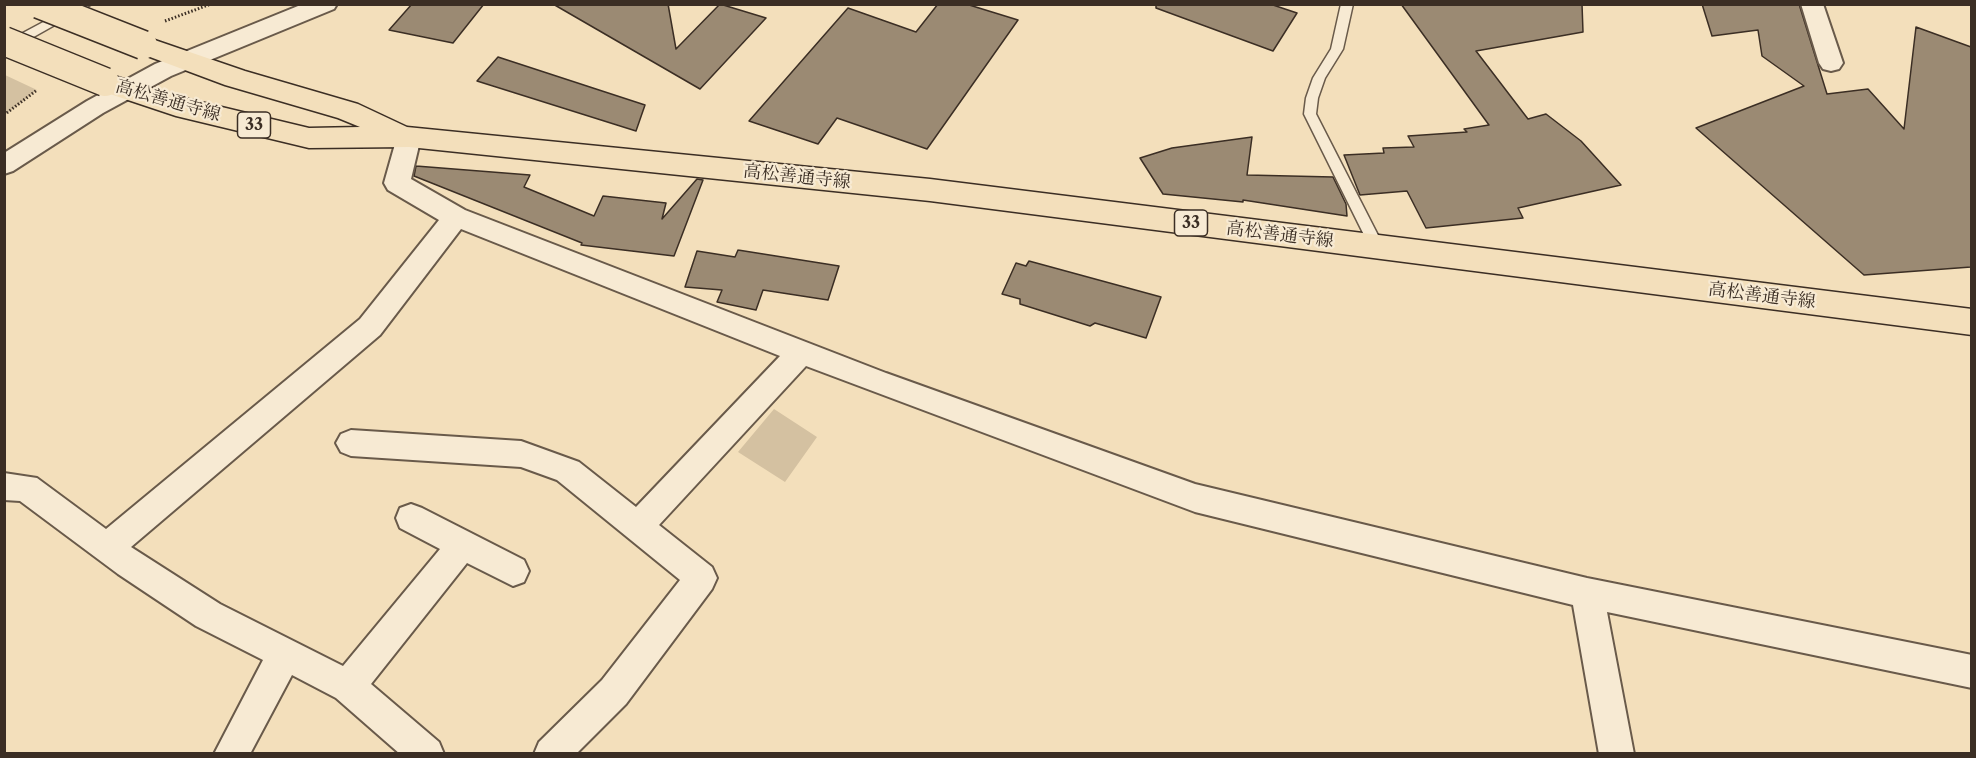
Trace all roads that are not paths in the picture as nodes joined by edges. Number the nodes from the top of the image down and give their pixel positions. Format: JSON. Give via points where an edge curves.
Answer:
{"nodes":[{"id":1,"x":39,"y":4,"type":"edge"},
{"id":2,"x":87,"y":4,"type":"edge"},
{"id":3,"x":326,"y":4,"type":"edge"},
{"id":4,"x":1347,"y":4,"type":"edge"},
{"id":5,"x":1812,"y":4,"type":"edge"},
{"id":6,"x":4,"y":42,"type":"edge"},
{"id":7,"x":4,"y":48,"type":"edge"},
{"id":8,"x":183,"y":61,"type":"junction"},
{"id":9,"x":1831,"y":63,"type":"dead end"},
{"id":10,"x":115,"y":86,"type":"junction"},
{"id":11,"x":409,"y":137,"type":"junction"},
{"id":12,"x":4,"y":165,"type":"edge"},
{"id":13,"x":456,"y":217,"type":"junction"},
{"id":14,"x":1377,"y":247,"type":"junction"},
{"id":15,"x":1971,"y":322,"type":"edge"},
{"id":16,"x":801,"y":352,"type":"junction"},
{"id":17,"x":351,"y":443,"type":"dead end"},
{"id":18,"x":5,"y":487,"type":"edge"},
{"id":19,"x":411,"y":518,"type":"dead end"},
{"id":20,"x":637,"y":527,"type":"junction"},
{"id":21,"x":463,"y":545,"type":"junction"},
{"id":22,"x":107,"y":547,"type":"junction"},
{"id":23,"x":513,"y":572,"type":"dead end"},
{"id":24,"x":1587,"y":593,"type":"junction"},
{"id":25,"x":285,"y":654,"type":"junction"},
{"id":26,"x":1971,"y":672,"type":"edge"},
{"id":27,"x":348,"y":686,"type":"junction"},
{"id":28,"x":231,"y":753,"type":"edge"},
{"id":29,"x":427,"y":753,"type":"edge"},
{"id":30,"x":551,"y":753,"type":"edge"},
{"id":31,"x":1617,"y":753,"type":"edge"}],
"edges":[{"from":1,"to":8,"type":"main road","name":"高松善通寺線","number":"33","bridge":true},
{"from":2,"to":7,"type":"lane"},
{"from":3,"to":8,"type":"street"},
{"from":4,"to":14,"type":"lane","via":[[1337,49],[1319,78],[1310,114]]},
{"from":5,"to":9,"type":"street"},
{"from":6,"to":10,"type":"main road","name":"高松善通寺線","number":"33","bridge":true},
{"from":8,"to":10,"type":"street"},
{"from":8,"to":11,"type":"main road","name":"高松善通寺線","number":"33","via":[[348,111]]},
{"from":10,"to":11,"type":"main road","name":"高松善通寺線","number":"33","via":[[176,106],[309,138]]},
{"from":10,"to":12,"type":"street"},
{"from":11,"to":13,"type":"street","via":[[397,183]]},
{"from":11,"to":14,"type":"main road","name":"高松善通寺線","number":"33","via":[[930,190]]},
{"from":13,"to":16,"type":"street"},
{"from":13,"to":22,"type":"street","via":[[370,327]]},
{"from":14,"to":15,"type":"main road","name":"高松善通寺線","number":"33"},
{"from":16,"to":20,"type":"street"},
{"from":16,"to":24,"type":"street","via":[[1195,498]]},
{"from":17,"to":20,"type":"street","via":[[521,454],[568,471]]},
{"from":18,"to":22,"type":"street","via":[[26,488]]},
{"from":19,"to":21,"type":"street"},
{"from":20,"to":30,"type":"street","via":[[701,578],[614,692]]},
{"from":21,"to":23,"type":"street"},
{"from":21,"to":27,"type":"street"},
{"from":22,"to":25,"type":"street","via":[[208,615]]},
{"from":24,"to":26,"type":"street"},
{"from":24,"to":31,"type":"street"},
{"from":25,"to":27,"type":"street"},
{"from":25,"to":28,"type":"street"},
{"from":27,"to":29,"type":"street"}]}
